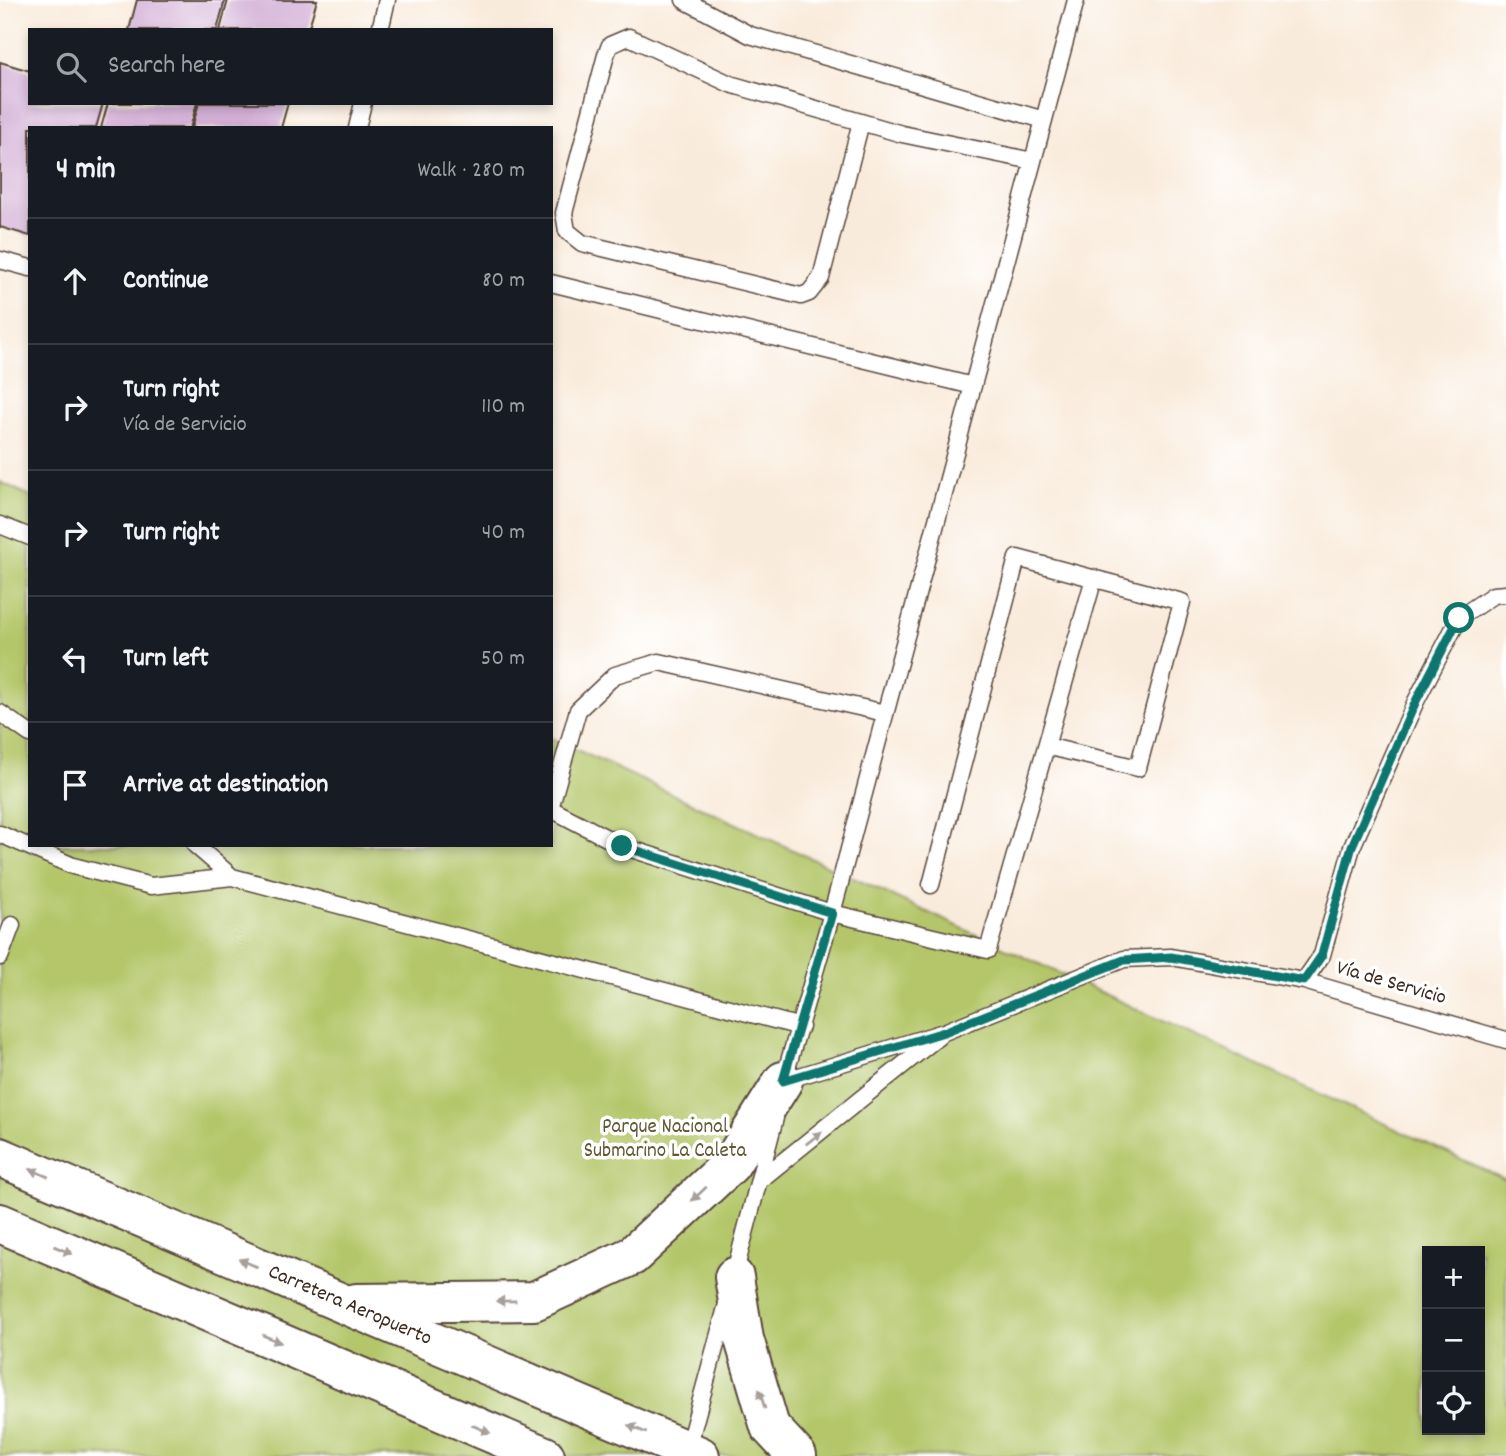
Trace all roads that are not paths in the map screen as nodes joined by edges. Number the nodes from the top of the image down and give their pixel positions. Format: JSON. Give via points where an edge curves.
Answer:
{"nodes":[{"id":1,"x":387,"y":0,"type":"edge"},
{"id":2,"x":684,"y":0,"type":"edge"},
{"id":3,"x":1076,"y":0,"type":"edge"},
{"id":4,"x":380,"y":28,"type":"edge"},
{"id":5,"x":363,"y":105,"type":"edge"},
{"id":6,"x":1044,"y":120,"type":"junction"},
{"id":7,"x":861,"y":122,"type":"junction"},
{"id":8,"x":357,"y":126,"type":"edge"},
{"id":9,"x":1033,"y":161,"type":"junction"},
{"id":10,"x":0,"y":260,"type":"edge"},
{"id":11,"x":28,"y":267,"type":"edge"},
{"id":12,"x":553,"y":283,"type":"edge"},
{"id":13,"x":973,"y":386,"type":"junction"},
{"id":14,"x":0,"y":525,"type":"edge"},
{"id":15,"x":28,"y":536,"type":"edge"},
{"id":16,"x":1094,"y":579,"type":"junction"},
{"id":17,"x":1506,"y":594,"type":"edge"},
{"id":18,"x":0,"y":713,"type":"edge"},
{"id":19,"x":885,"y":713,"type":"junction"},
{"id":20,"x":28,"y":733,"type":"edge"},
{"id":21,"x":1046,"y":746,"type":"junction"},
{"id":22,"x":553,"y":800,"type":"edge"},
{"id":23,"x":553,"y":808,"type":"edge"},
{"id":24,"x":0,"y":834,"type":"edge"},
{"id":25,"x":28,"y":846,"type":"edge"},
{"id":26,"x":30,"y":847,"type":"edge"},
{"id":27,"x":197,"y":847,"type":"edge"},
{"id":28,"x":232,"y":877,"type":"junction"},
{"id":29,"x":931,"y":885,"type":"dead end"},
{"id":30,"x":832,"y":913,"type":"junction"},
{"id":31,"x":12,"y":925,"type":"dead end"},
{"id":32,"x":0,"y":957,"type":"edge"},
{"id":33,"x":1304,"y":981,"type":"junction"},
{"id":34,"x":801,"y":1027,"type":"junction"},
{"id":35,"x":944,"y":1032,"type":"junction"},
{"id":36,"x":1506,"y":1040,"type":"edge"},
{"id":37,"x":783,"y":1081,"type":"junction"},
{"id":38,"x":0,"y":1157,"type":"edge"},
{"id":39,"x":760,"y":1180,"type":"junction"},
{"id":40,"x":0,"y":1223,"type":"edge"},
{"id":41,"x":734,"y":1277,"type":"junction"},
{"id":42,"x":342,"y":1304,"type":"junction"},
{"id":43,"x":687,"y":1455,"type":"edge"},
{"id":44,"x":545,"y":1456,"type":"edge"},
{"id":45,"x":797,"y":1456,"type":"edge"}],
"edges":[{"from":1,"to":4,"type":"lane"},
{"from":2,"to":6,"type":"lane","via":[[750,35]]},
{"from":3,"to":6,"type":"lane"},
{"from":5,"to":8,"type":"lane"},
{"from":6,"to":9,"type":"lane"},
{"from":7,"to":7,"type":"lane","via":[[730,84],[640,39],[619,39],[606,55],[564,213],[567,231],[582,243],[801,296],[821,278]]},
{"from":7,"to":9,"type":"lane"},
{"from":9,"to":13,"type":"lane"},
{"from":10,"to":11,"type":"lane"},
{"from":12,"to":13,"type":"lane"},
{"from":13,"to":19,"type":"lane"},
{"from":14,"to":15,"type":"lane"},
{"from":16,"to":21,"type":"lane"},
{"from":16,"to":21,"type":"lane","via":[[1182,602],[1138,768]]},
{"from":16,"to":29,"type":"lane","via":[[1017,558]]},
{"from":17,"to":33,"type":"lane","via":[[1493,594],[1459,618],[1416,701],[1352,846],[1322,955]]},
{"from":18,"to":20,"type":"lane"},
{"from":19,"to":22,"type":"lane","via":[[659,662],[615,675],[578,710]]},
{"from":19,"to":30,"type":"lane"},
{"from":21,"to":30,"type":"lane","via":[[988,950]]},
{"from":23,"to":30,"type":"lane","via":[[622,846]]},
{"from":24,"to":25,"type":"lane"},
{"from":26,"to":28,"type":"lane","via":[[73,866],[151,886]]},
{"from":27,"to":28,"type":"lane"},
{"from":28,"to":34,"type":"lane"},
{"from":30,"to":34,"type":"lane"},
{"from":31,"to":32,"type":"lane"},
{"from":33,"to":35,"type":"lane","name":"Vía de Servicio","via":[[1171,957],[1124,960]]},
{"from":33,"to":36,"type":"lane","name":"Vía de Servicio"},
{"from":34,"to":37,"type":"lane"},
{"from":35,"to":37,"type":"lane","name":"Vía de Servicio"},
{"from":39,"to":35,"type":"lane","name":"Vía de Servicio","one_way":true},
{"from":37,"to":39,"type":"lane"},
{"from":37,"to":42,"type":"main road","one_way":true,"via":[[731,1164],[632,1256],[534,1301]]},
{"from":42,"to":38,"type":"main road","name":"Carretera Aeropuerto","one_way":true},
{"from":39,"to":41,"type":"lane"},
{"from":40,"to":44,"type":"main road","one_way":true},
{"from":41,"to":43,"type":"lane"},
{"from":45,"to":41,"type":"main road","one_way":true,"via":[[770,1427],[744,1339]]},
{"from":43,"to":42,"type":"main road","name":"Carretera Aeropuerto","one_way":true}]}
